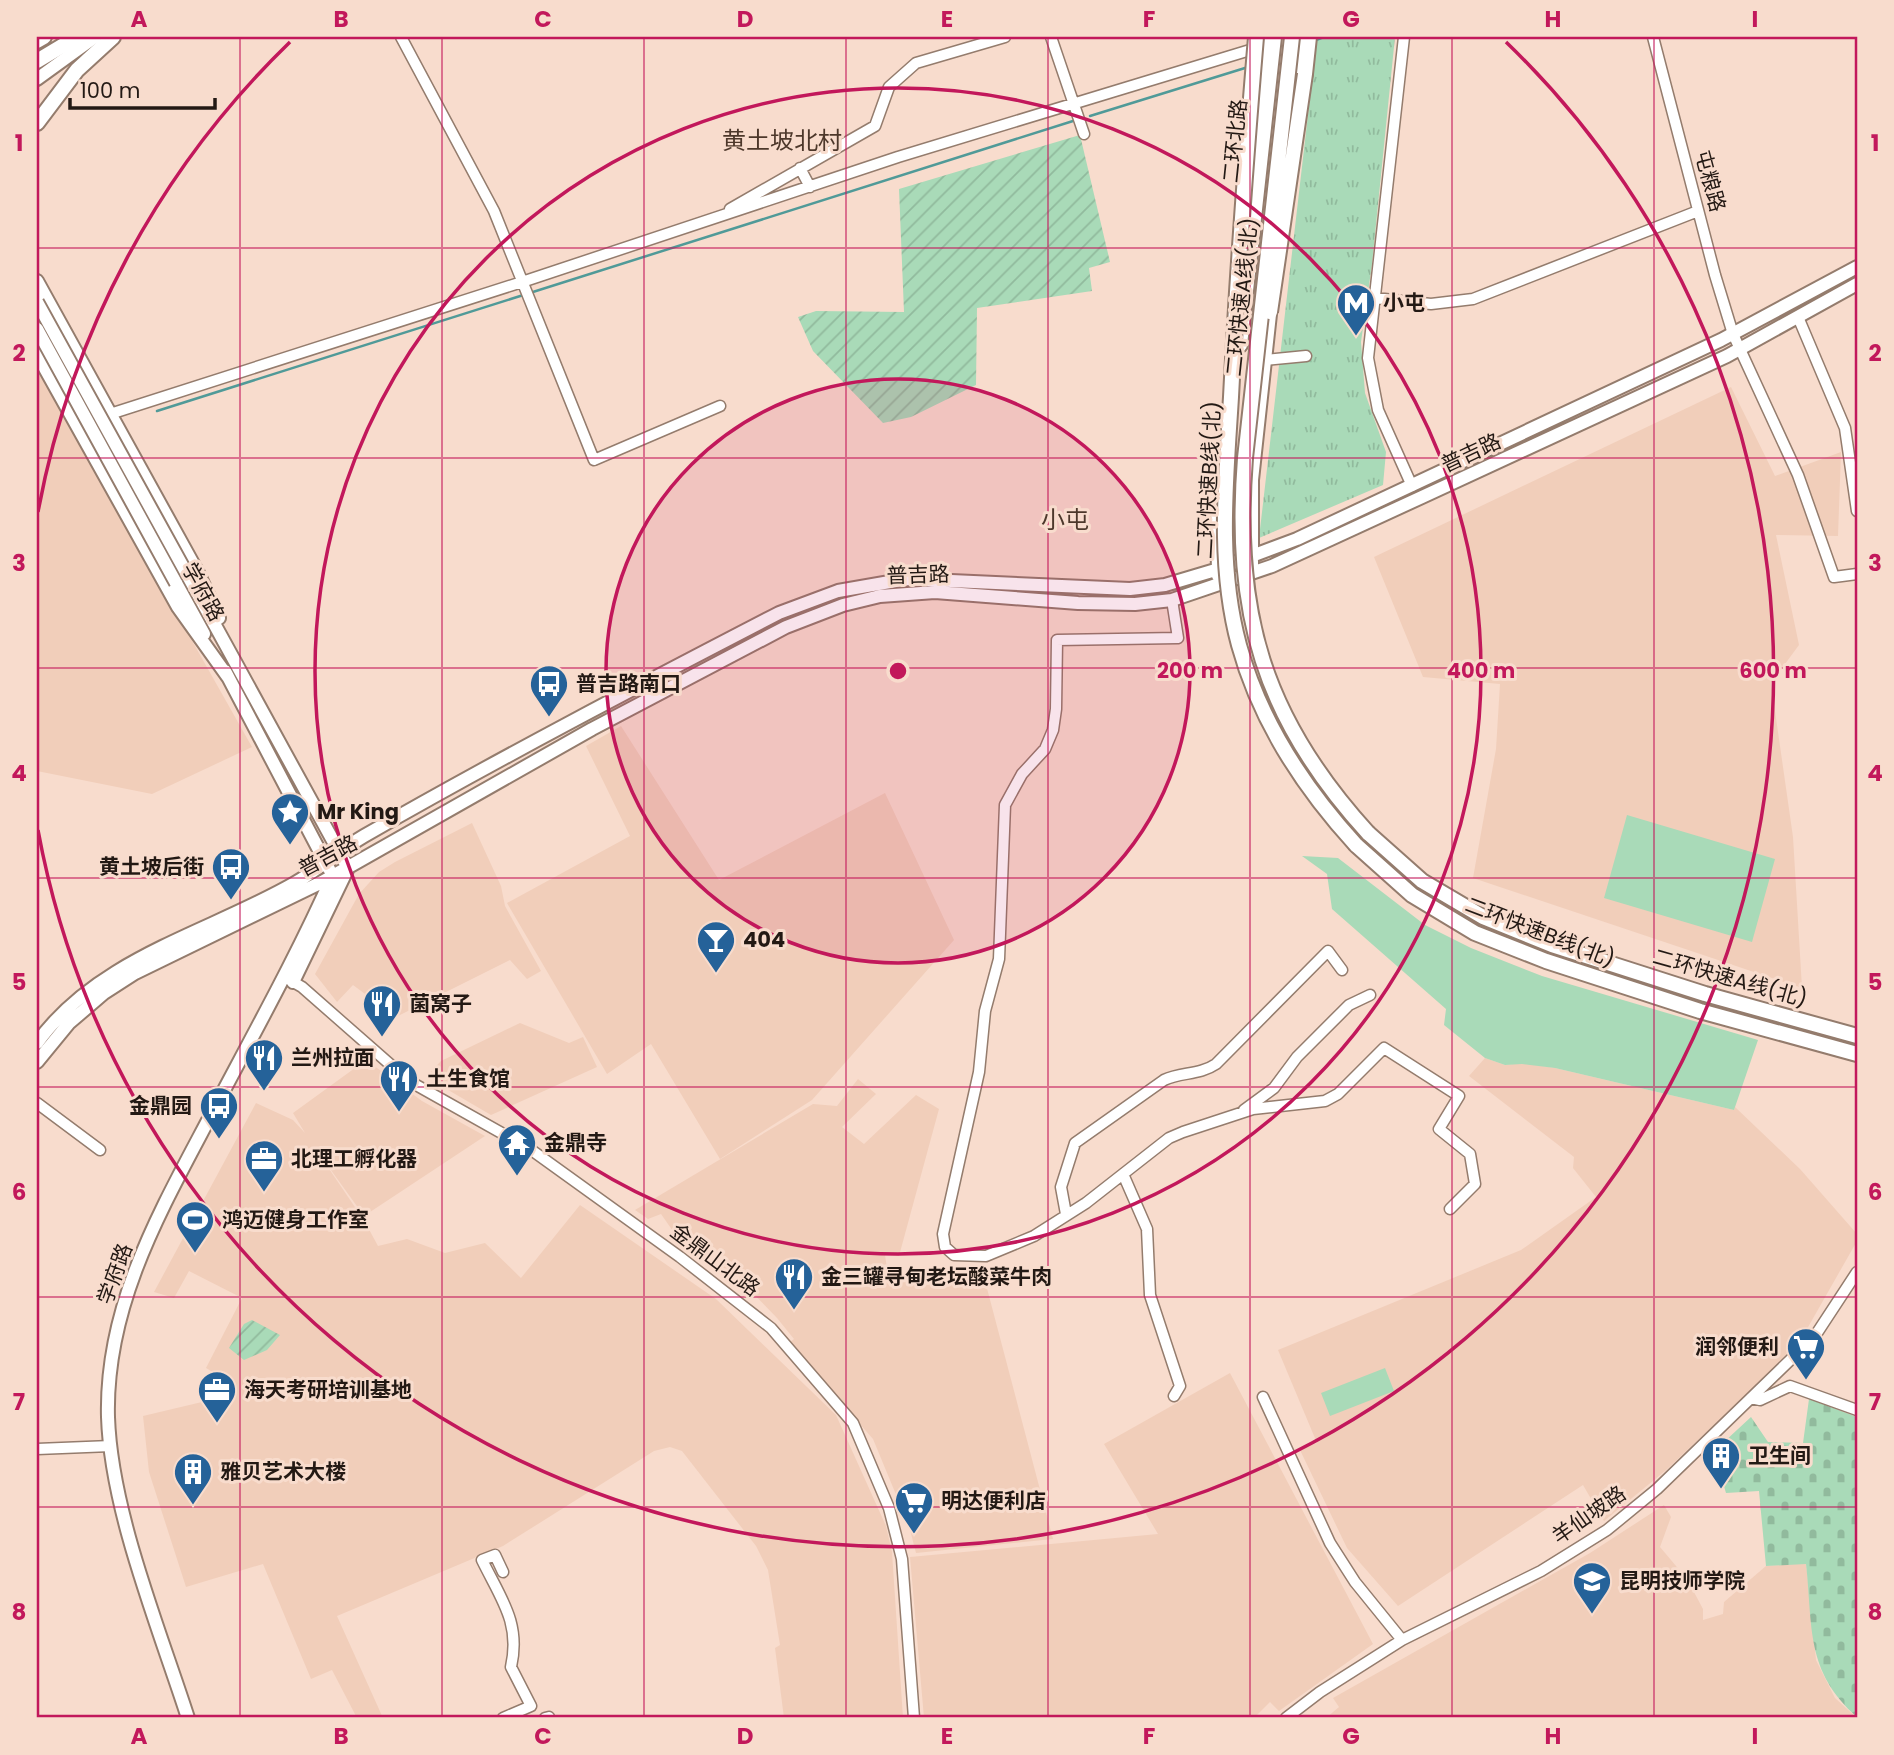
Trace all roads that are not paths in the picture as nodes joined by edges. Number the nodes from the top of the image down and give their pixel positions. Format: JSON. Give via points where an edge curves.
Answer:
{"nodes":[{"id":1,"x":44,"y":37,"type":"edge"},
{"id":2,"x":77,"y":37,"type":"edge"},
{"id":3,"x":95,"y":37,"type":"edge"},
{"id":4,"x":114,"y":37,"type":"edge"},
{"id":5,"x":401,"y":37,"type":"edge"},
{"id":6,"x":1005,"y":37,"type":"edge"},
{"id":7,"x":1051,"y":37,"type":"edge"},
{"id":8,"x":1292,"y":37,"type":"edge"},
{"id":9,"x":1300,"y":37,"type":"edge"},
{"id":10,"x":1309,"y":37,"type":"edge"},
{"id":11,"x":1404,"y":37,"type":"edge"},
{"id":12,"x":1653,"y":37,"type":"edge"},
{"id":13,"x":1265,"y":39,"type":"edge"},
{"id":14,"x":37,"y":41,"type":"edge"},
{"id":15,"x":37,"y":61,"type":"edge"},
{"id":16,"x":37,"y":79,"type":"edge"},
{"id":17,"x":1074,"y":102,"type":"junction"},
{"id":18,"x":37,"y":123,"type":"edge"},
{"id":19,"x":1084,"y":134,"type":"dead end"},
{"id":20,"x":800,"y":168,"type":"junction"},
{"id":21,"x":810,"y":187,"type":"junction"},
{"id":22,"x":1698,"y":211,"type":"junction"},
{"id":23,"x":720,"y":215,"type":"dead end"},
{"id":24,"x":1857,"y":267,"type":"edge"},
{"id":25,"x":37,"y":281,"type":"edge"},
{"id":26,"x":523,"y":283,"type":"junction"},
{"id":27,"x":1857,"y":284,"type":"edge"},
{"id":28,"x":1375,"y":298,"type":"junction"},
{"id":29,"x":37,"y":302,"type":"edge"},
{"id":30,"x":1798,"y":317,"type":"junction"},
{"id":31,"x":37,"y":329,"type":"edge"},
{"id":32,"x":1733,"y":334,"type":"junction"},
{"id":33,"x":1739,"y":350,"type":"junction"},
{"id":34,"x":37,"y":355,"type":"edge"},
{"id":35,"x":1306,"y":356,"type":"dead end"},
{"id":36,"x":1265,"y":360,"type":"junction"},
{"id":37,"x":82,"y":362,"type":"junction"},
{"id":38,"x":53,"y":380,"type":"junction"},
{"id":39,"x":720,"y":406,"type":"dead end"},
{"id":40,"x":110,"y":414,"type":"junction"},
{"id":41,"x":1244,"y":479,"type":"junction"},
{"id":42,"x":1412,"y":486,"type":"junction"},
{"id":43,"x":1857,"y":511,"type":"edge"},
{"id":44,"x":1251,"y":558,"type":"junction"},
{"id":45,"x":1217,"y":569,"type":"junction"},
{"id":46,"x":1253,"y":573,"type":"junction"},
{"id":47,"x":1857,"y":574,"type":"edge"},
{"id":48,"x":182,"y":580,"type":"junction"},
{"id":49,"x":1219,"y":584,"type":"junction"},
{"id":50,"x":1172,"y":600,"type":"junction"},
{"id":51,"x":234,"y":674,"type":"junction"},
{"id":52,"x":339,"y":851,"type":"junction"},
{"id":53,"x":325,"y":862,"type":"junction"},
{"id":54,"x":348,"y":868,"type":"junction"},
{"id":55,"x":332,"y":876,"type":"junction"},
{"id":56,"x":1342,"y":970,"type":"dead end"},
{"id":57,"x":289,"y":980,"type":"junction"},
{"id":58,"x":1370,"y":995,"type":"dead end"},
{"id":59,"x":1857,"y":1036,"type":"edge"},
{"id":60,"x":37,"y":1043,"type":"edge"},
{"id":61,"x":1857,"y":1054,"type":"edge"},
{"id":62,"x":37,"y":1062,"type":"edge"},
{"id":63,"x":37,"y":1103,"type":"edge"},
{"id":64,"x":1242,"y":1114,"type":"junction"},
{"id":65,"x":100,"y":1150,"type":"dead end"},
{"id":66,"x":1123,"y":1174,"type":"junction"},
{"id":67,"x":1450,"y":1209,"type":"dead end"},
{"id":68,"x":1066,"y":1214,"type":"junction"},
{"id":69,"x":1857,"y":1272,"type":"edge"},
{"id":70,"x":1174,"y":1396,"type":"dead end"},
{"id":71,"x":1263,"y":1397,"type":"dead end"},
{"id":72,"x":1751,"y":1398,"type":"junction"},
{"id":73,"x":1857,"y":1410,"type":"edge"},
{"id":74,"x":111,"y":1446,"type":"junction"},
{"id":75,"x":37,"y":1449,"type":"edge"},
{"id":76,"x":503,"y":1572,"type":"dead end"},
{"id":77,"x":1402,"y":1640,"type":"junction"},
{"id":78,"x":188,"y":1718,"type":"edge"},
{"id":79,"x":503,"y":1718,"type":"edge"},
{"id":80,"x":914,"y":1718,"type":"edge"},
{"id":81,"x":1286,"y":1718,"type":"edge"}],
"edges":[{"from":1,"to":14,"type":"highway"},
{"from":2,"to":15,"type":"highway"},
{"from":3,"to":16,"type":"main road"},
{"from":4,"to":18,"type":"highway","via":[[77,70]]},
{"from":5,"to":26,"type":"street","via":[[494,211]]},
{"from":6,"to":20,"type":"street","via":[[916,63],[889,87],[875,126]]},
{"from":7,"to":17,"type":"street"},
{"from":8,"to":41,"type":"highway","name":"二环快速A线(北)","bridge":true},
{"from":9,"to":36,"type":"main road"},
{"from":10,"to":41,"type":"highway","bridge":true},
{"from":11,"to":28,"type":"street"},
{"from":12,"to":22,"type":"street","name":"屯粮路"},
{"from":13,"to":17,"type":"street"},
{"from":13,"to":45,"type":"main road","name":"二环北路","via":[[1220,444]]},
{"from":13,"to":61,"type":"highway","name":"二环快速B线(北)","bridge":true,"via":[[1241,221],[1225,548],[1228,593],[1249,678],[1290,761],[1356,845],[1412,895],[1475,933],[1700,1011]]},
{"from":17,"to":19,"type":"street"},
{"from":17,"to":21,"type":"street"},
{"from":20,"to":21,"type":"street"},
{"from":20,"to":23,"type":"street"},
{"from":21,"to":26,"type":"street"},
{"from":22,"to":28,"type":"street","via":[[1473,299],[1431,304]]},
{"from":22,"to":32,"type":"street","name":"屯粮路"},
{"from":24,"to":32,"type":"main road","name":"普吉路"},
{"from":25,"to":37,"type":"main road","name":"学府路"},
{"from":26,"to":39,"type":"street","via":[[594,460]]},
{"from":26,"to":40,"type":"street"},
{"from":27,"to":30,"type":"main road","name":"普吉路"},
{"from":28,"to":42,"type":"street","via":[[1368,358],[1371,385],[1390,442]]},
{"from":29,"to":48,"type":"main road","name":"学府路","bridge":true},
{"from":30,"to":33,"type":"main road","name":"普吉路"},
{"from":30,"to":43,"type":"street","via":[[1845,428]]},
{"from":31,"to":48,"type":"main road","name":"学府路","bridge":true},
{"from":32,"to":33,"type":"street","name":"屯粮路"},
{"from":32,"to":42,"type":"main road","name":"普吉路"},
{"from":33,"to":46,"type":"main road","name":"普吉路"},
{"from":33,"to":47,"type":"street","via":[[1798,475],[1834,577]]},
{"from":34,"to":38,"type":"main road"},
{"from":35,"to":36,"type":"street"},
{"from":36,"to":44,"type":"main road","via":[[1252,480]]},
{"from":37,"to":38,"type":"main road","via":[[71,358],[60,362]]},
{"from":37,"to":40,"type":"main road","name":"学府路"},
{"from":38,"to":51,"type":"main road","via":[[173,597]]},
{"from":40,"to":51,"type":"main road","name":"学府路","via":[[201,581]]},
{"from":41,"to":59,"type":"highway","name":"二环快速A线(北)","bridge":true,"via":[[1246,591],[1266,673],[1310,760],[1368,833],[1422,881],[1483,918],[1692,990]]},
{"from":42,"to":44,"type":"main road","name":"普吉路"},
{"from":44,"to":45,"type":"main road","name":"普吉路"},
{"from":44,"to":46,"type":"main road"},
{"from":45,"to":49,"type":"main road","name":"二环北路"},
{"from":45,"to":52,"type":"main road","name":"普吉路","via":[[1165,585],[1130,589],[907,579],[803,603],[662,673]]},
{"from":46,"to":49,"type":"main road","name":"普吉路"},
{"from":48,"to":51,"type":"main road","name":"学府路"},
{"from":49,"to":50,"type":"main road","name":"普吉路"},
{"from":50,"to":54,"type":"main road","name":"普吉路","via":[[1078,603],[935,592],[880,596],[843,605],[786,627],[603,723]]},
{"from":50,"to":68,"type":"street","via":[[1178,638],[1057,639],[1053,730],[1045,749],[1022,774],[1005,805],[999,959],[943,1234],[945,1247],[954,1255],[986,1256],[1034,1236]]},
{"from":51,"to":52,"type":"main road","name":"学府路"},
{"from":51,"to":53,"type":"main road","name":"学府路"},
{"from":52,"to":53,"type":"main road","name":"普吉路"},
{"from":52,"to":54,"type":"main road","name":"学府路"},
{"from":52,"to":55,"type":"main road","name":"学府路"},
{"from":53,"to":55,"type":"main road","name":"学府路"},
{"from":53,"to":60,"type":"main road","name":"普吉路","via":[[295,883],[131,963],[61,1015]]},
{"from":54,"to":55,"type":"main road","name":"普吉路"},
{"from":54,"to":57,"type":"main road","name":"学府路"},
{"from":55,"to":57,"type":"main road","name":"学府路"},
{"from":55,"to":62,"type":"main road","name":"普吉路","via":[[104,993],[69,1023]]},
{"from":56,"to":68,"type":"street","via":[[1328,951],[1216,1064],[1164,1080],[1075,1143],[1061,1187]]},
{"from":57,"to":74,"type":"main road","name":"学府路","via":[[187,1160],[135,1270],[111,1355]]},
{"from":57,"to":80,"type":"street","name":"金鼎山北路","via":[[409,1081],[530,1149],[736,1299],[771,1328],[838,1403],[866,1450],[897,1532]]},
{"from":58,"to":64,"type":"street","via":[[1349,1005],[1306,1047],[1274,1088]]},
{"from":63,"to":65,"type":"street"},
{"from":64,"to":66,"type":"street","via":[[1169,1138]]},
{"from":64,"to":67,"type":"street","via":[[1325,1101],[1384,1048],[1459,1096],[1439,1129],[1470,1154],[1475,1184]]},
{"from":66,"to":68,"type":"street"},
{"from":66,"to":70,"type":"street","via":[[1147,1229],[1150,1295],[1180,1386]]},
{"from":69,"to":72,"type":"street","name":"羊仙坡路","via":[[1815,1336]]},
{"from":71,"to":77,"type":"street","via":[[1330,1543]]},
{"from":72,"to":73,"type":"street","via":[[1760,1400],[1790,1386]]},
{"from":72,"to":77,"type":"street","name":"羊仙坡路","via":[[1657,1489],[1583,1548]]},
{"from":74,"to":75,"type":"street"},
{"from":74,"to":78,"type":"main road","name":"学府路","via":[[127,1525]]},
{"from":76,"to":79,"type":"street","via":[[495,1555],[482,1560],[512,1623],[516,1644],[511,1667],[531,1706]]},
{"from":77,"to":81,"type":"street","name":"羊仙坡路"}]}
